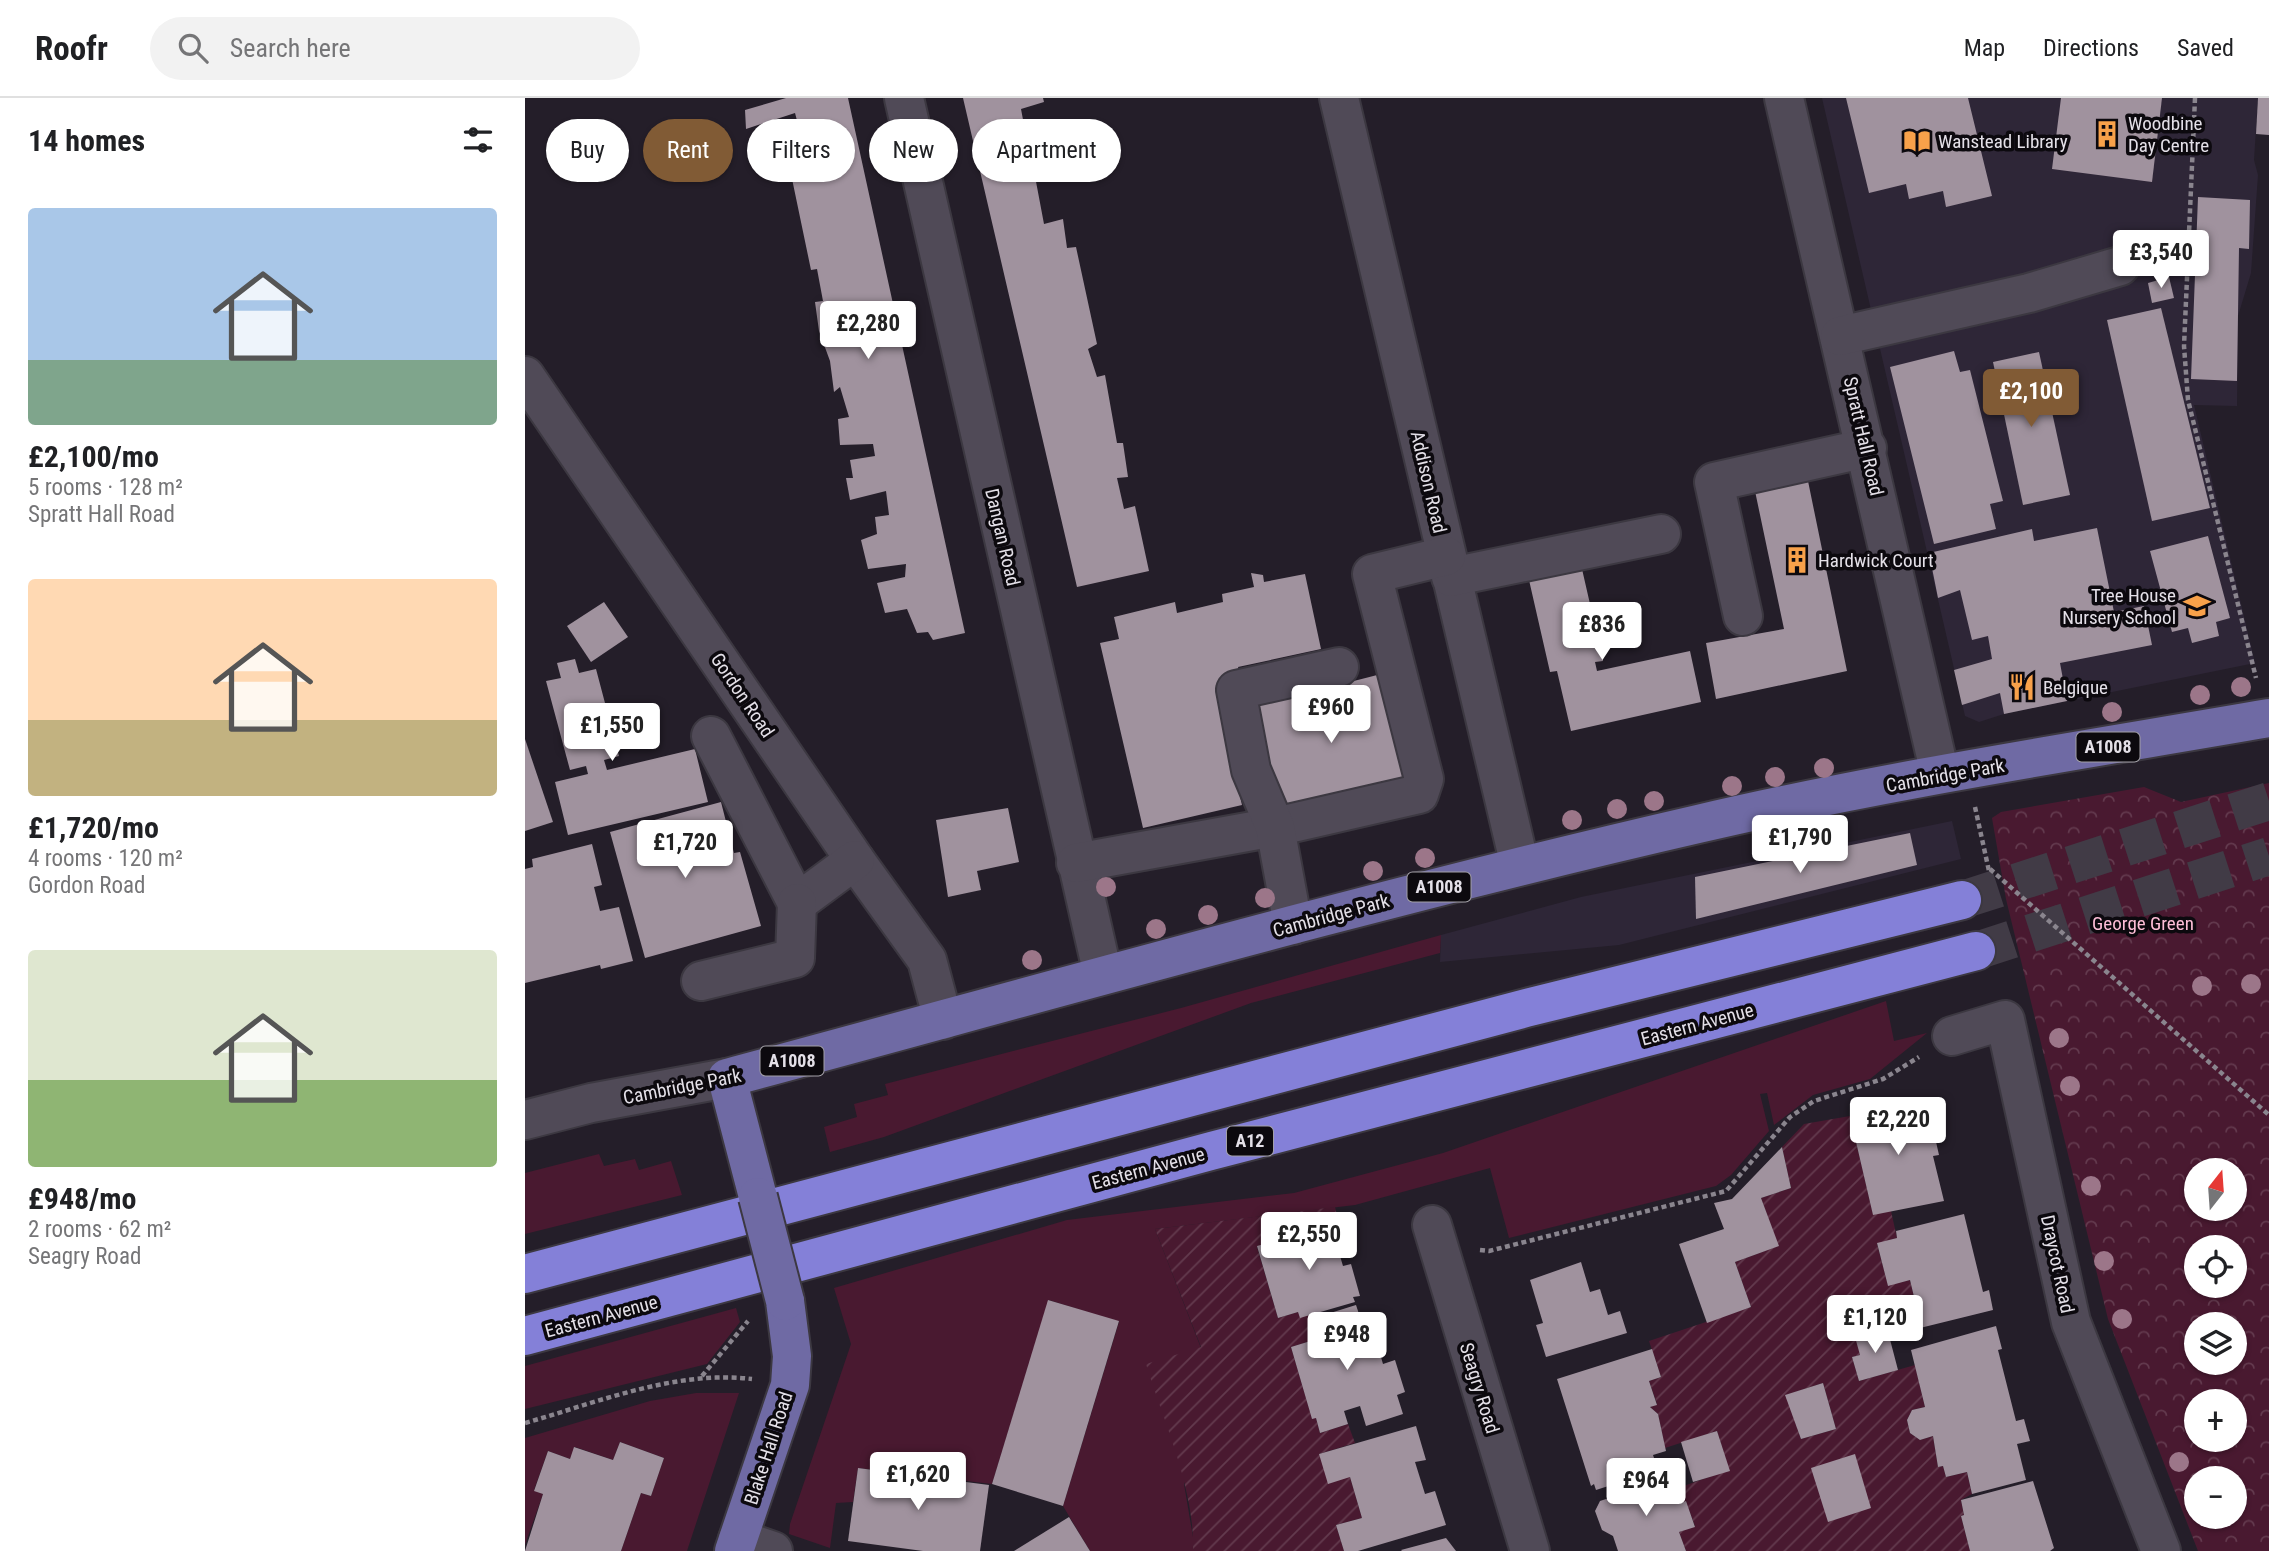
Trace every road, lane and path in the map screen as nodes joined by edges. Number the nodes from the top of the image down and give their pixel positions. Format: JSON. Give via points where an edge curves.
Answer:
{"nodes":[{"id":1,"x":904,"y":98,"type":"edge"},
{"id":2,"x":1339,"y":98,"type":"edge"},
{"id":3,"x":1784,"y":98,"type":"edge"},
{"id":4,"x":2195,"y":98,"type":"edge"},
{"id":5,"x":2120,"y":266,"type":"dead end"},
{"id":6,"x":1840,"y":336,"type":"junction"},
{"id":7,"x":525,"y":376,"type":"edge"},
{"id":8,"x":1867,"y":448,"type":"junction"},
{"id":9,"x":1661,"y":534,"type":"dead end"},
{"id":10,"x":1449,"y":566,"type":"junction"},
{"id":11,"x":1743,"y":615,"type":"dead end"},
{"id":12,"x":1339,"y":667,"type":"dead end"},
{"id":13,"x":2256,"y":678,"type":"dead end"},
{"id":14,"x":2269,"y":718,"type":"edge"},
{"id":15,"x":711,"y":736,"type":"dead end"},
{"id":16,"x":1940,"y":774,"type":"junction"},
{"id":17,"x":1275,"y":827,"type":"junction"},
{"id":18,"x":855,"y":860,"type":"junction"},
{"id":19,"x":1076,"y":863,"type":"junction"},
{"id":20,"x":1520,"y":866,"type":"junction"},
{"id":21,"x":1989,"y":868,"type":"dead end"},
{"id":22,"x":1962,"y":900,"type":"tunnel mouth"},
{"id":23,"x":797,"y":903,"type":"junction"},
{"id":24,"x":1293,"y":925,"type":"junction"},
{"id":25,"x":1976,"y":951,"type":"tunnel mouth"},
{"id":26,"x":1103,"y":975,"type":"junction"},
{"id":27,"x":701,"y":981,"type":"dead end"},
{"id":28,"x":943,"y":1020,"type":"junction"},
{"id":29,"x":1952,"y":1036,"type":"joint"},
{"id":30,"x":727,"y":1078,"type":"junction"},
{"id":31,"x":2269,"y":1115,"type":"edge"},
{"id":32,"x":525,"y":1121,"type":"edge"},
{"id":33,"x":1434,"y":1236,"type":"joint"},
{"id":34,"x":525,"y":1274,"type":"edge"},
{"id":35,"x":750,"y":1318,"type":"dead end"},
{"id":36,"x":525,"y":1336,"type":"edge"},
{"id":37,"x":702,"y":1377,"type":"junction"},
{"id":38,"x":790,"y":1385,"type":"junction"},
{"id":39,"x":525,"y":1423,"type":"edge"},
{"id":40,"x":749,"y":1547,"type":"edge"},
{"id":41,"x":1530,"y":1551,"type":"edge"},
{"id":42,"x":2161,"y":1551,"type":"edge"}],
"edges":[{"from":1,"to":19,"type":"street","name":"Dangan Road"},
{"from":2,"to":10,"type":"street","name":"Addison Road"},
{"from":3,"to":6,"type":"street","name":"Spratt Hall Road"},
{"from":4,"to":13,"type":"path","via":[[2185,346],[2189,400]]},
{"from":5,"to":6,"type":"street","via":[[2029,293]]},
{"from":6,"to":8,"type":"street","name":"Spratt Hall Road"},
{"from":7,"to":18,"type":"street","name":"Gordon Road"},
{"from":8,"to":11,"type":"street","via":[[1714,482]]},
{"from":8,"to":16,"type":"street","name":"Spratt Hall Road"},
{"from":9,"to":10,"type":"street"},
{"from":10,"to":17,"type":"street","via":[[1372,574],[1424,779],[1419,794]]},
{"from":10,"to":20,"type":"street","name":"Addison Road"},
{"from":12,"to":17,"type":"street","via":[[1236,690],[1251,770]]},
{"from":14,"to":16,"type":"main road","name":"Cambridge Park","number":"A1008"},
{"from":15,"to":23,"type":"street"},
{"from":16,"to":20,"type":"main road","name":"Cambridge Park","number":"A1008"},
{"from":17,"to":19,"type":"street"},
{"from":17,"to":24,"type":"street"},
{"from":18,"to":23,"type":"street"},
{"from":18,"to":28,"type":"street","name":"Gordon Road","via":[[927,960]]},
{"from":19,"to":26,"type":"street","name":"Dangan Road"},
{"from":20,"to":24,"type":"main road","name":"Cambridge Park","number":"A1008"},
{"from":21,"to":31,"type":"path"},
{"from":22,"to":34,"type":"highway","via":[[1526,1008]]},
{"from":23,"to":27,"type":"street","via":[[795,958]]},
{"from":24,"to":26,"type":"main road","name":"Cambridge Park","number":"A1008"},
{"from":25,"to":36,"type":"highway","name":"Eastern Avenue","number":"A12"},
{"from":26,"to":28,"type":"main road","name":"Cambridge Park","number":"A1008"},
{"from":28,"to":30,"type":"main road","name":"Cambridge Park","number":"A1008"},
{"from":29,"to":33,"type":"path","via":[[1884,1079],[1814,1101],[1790,1117],[1726,1191],[1489,1251]]},
{"from":29,"to":42,"type":"street","name":"Draycot Road","via":[[2005,1020],[2071,1322]]},
{"from":30,"to":32,"type":"street","name":"Cambridge Park"},
{"from":30,"to":38,"type":"main road","name":"Blake Hall Road","bridge":true,"via":[[785,1301],[792,1356]]},
{"from":33,"to":41,"type":"street","name":"Seagry Road"},
{"from":35,"to":37,"type":"path"},
{"from":37,"to":38,"type":"path"},
{"from":37,"to":39,"type":"path"},
{"from":38,"to":40,"type":"main road","name":"Blake Hall Road"}]}
